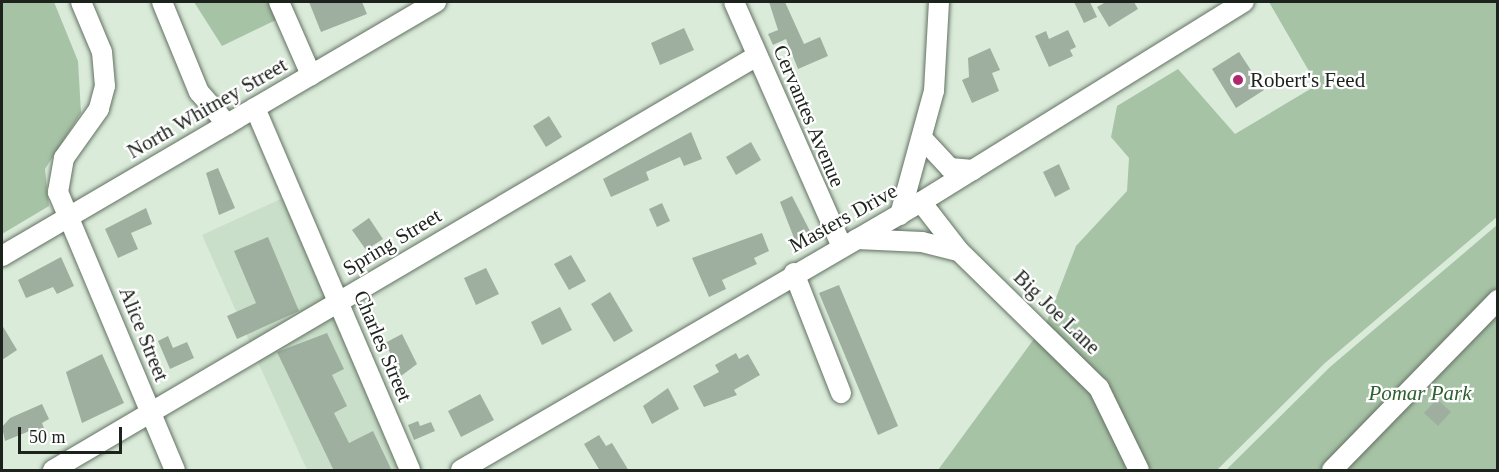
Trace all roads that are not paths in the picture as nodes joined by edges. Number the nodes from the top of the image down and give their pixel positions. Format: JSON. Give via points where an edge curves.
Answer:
{"nodes":[{"id":1,"x":81,"y":2,"type":"edge"},
{"id":2,"x":162,"y":2,"type":"edge"},
{"id":3,"x":279,"y":2,"type":"edge"},
{"id":4,"x":436,"y":2,"type":"edge"},
{"id":5,"x":734,"y":2,"type":"edge"},
{"id":6,"x":939,"y":2,"type":"edge"},
{"id":7,"x":1244,"y":2,"type":"edge"},
{"id":8,"x":757,"y":56,"type":"junction"},
{"id":9,"x":311,"y":75,"type":"junction"},
{"id":10,"x":255,"y":108,"type":"junction"},
{"id":11,"x":227,"y":124,"type":"junction"},
{"id":12,"x":922,"y":138,"type":"junction"},
{"id":13,"x":973,"y":170,"type":"junction"},
{"id":14,"x":921,"y":202,"type":"junction"},
{"id":15,"x":900,"y":214,"type":"junction"},
{"id":16,"x":67,"y":217,"type":"junction"},
{"id":17,"x":849,"y":243,"type":"junction"},
{"id":18,"x":959,"y":251,"type":"junction"},
{"id":19,"x":2,"y":256,"type":"edge"},
{"id":20,"x":794,"y":273,"type":"junction"},
{"id":21,"x":1497,"y":300,"type":"edge"},
{"id":22,"x":339,"y":302,"type":"junction"},
{"id":23,"x":841,"y":393,"type":"dead end"},
{"id":24,"x":150,"y":412,"type":"junction"},
{"id":25,"x":53,"y":471,"type":"edge"},
{"id":26,"x":175,"y":471,"type":"edge"},
{"id":27,"x":410,"y":471,"type":"edge"},
{"id":28,"x":461,"y":471,"type":"edge"},
{"id":29,"x":1139,"y":471,"type":"edge"},
{"id":30,"x":1332,"y":471,"type":"edge"}],
"edges":[{"from":1,"to":16,"type":"street","name":"Alice Street","via":[[102,52],[105,86],[99,109],[61,166],[58,192]]},
{"from":2,"to":11,"type":"street","via":[[199,92]]},
{"from":3,"to":9,"type":"street"},
{"from":4,"to":9,"type":"street","name":"North Whitney Street"},
{"from":5,"to":8,"type":"street","name":"Cervantes Avenue"},
{"from":6,"to":12,"type":"street","via":[[939,54]]},
{"from":7,"to":13,"type":"street","name":"Masters Drive"},
{"from":8,"to":17,"type":"street","name":"Cervantes Avenue"},
{"from":8,"to":22,"type":"street","name":"Spring Street"},
{"from":9,"to":10,"type":"street","name":"North Whitney Street"},
{"from":10,"to":11,"type":"street","name":"North Whitney Street"},
{"from":10,"to":22,"type":"street","name":"Charles Street"},
{"from":11,"to":16,"type":"street","name":"North Whitney Street"},
{"from":12,"to":13,"type":"street","via":[[950,168]]},
{"from":12,"to":15,"type":"street"},
{"from":13,"to":14,"type":"street","name":"Masters Drive"},
{"from":14,"to":15,"type":"street","name":"Masters Drive"},
{"from":14,"to":18,"type":"street","name":"Big Joe Lane"},
{"from":15,"to":17,"type":"street","name":"Masters Drive"},
{"from":16,"to":19,"type":"street","name":"North Whitney Street"},
{"from":16,"to":24,"type":"street","name":"Alice Street"},
{"from":17,"to":18,"type":"street","via":[[922,242]]},
{"from":17,"to":20,"type":"street","name":"Masters Drive"},
{"from":18,"to":29,"type":"street","name":"Big Joe Lane","via":[[1099,388]]},
{"from":20,"to":23,"type":"street"},
{"from":20,"to":28,"type":"street","name":"Masters Drive"},
{"from":21,"to":30,"type":"street"},
{"from":22,"to":24,"type":"street","name":"Spring Street"},
{"from":22,"to":27,"type":"street","name":"Charles Street"},
{"from":24,"to":25,"type":"street","name":"Spring Street"},
{"from":24,"to":26,"type":"street","name":"Alice Street"}]}
